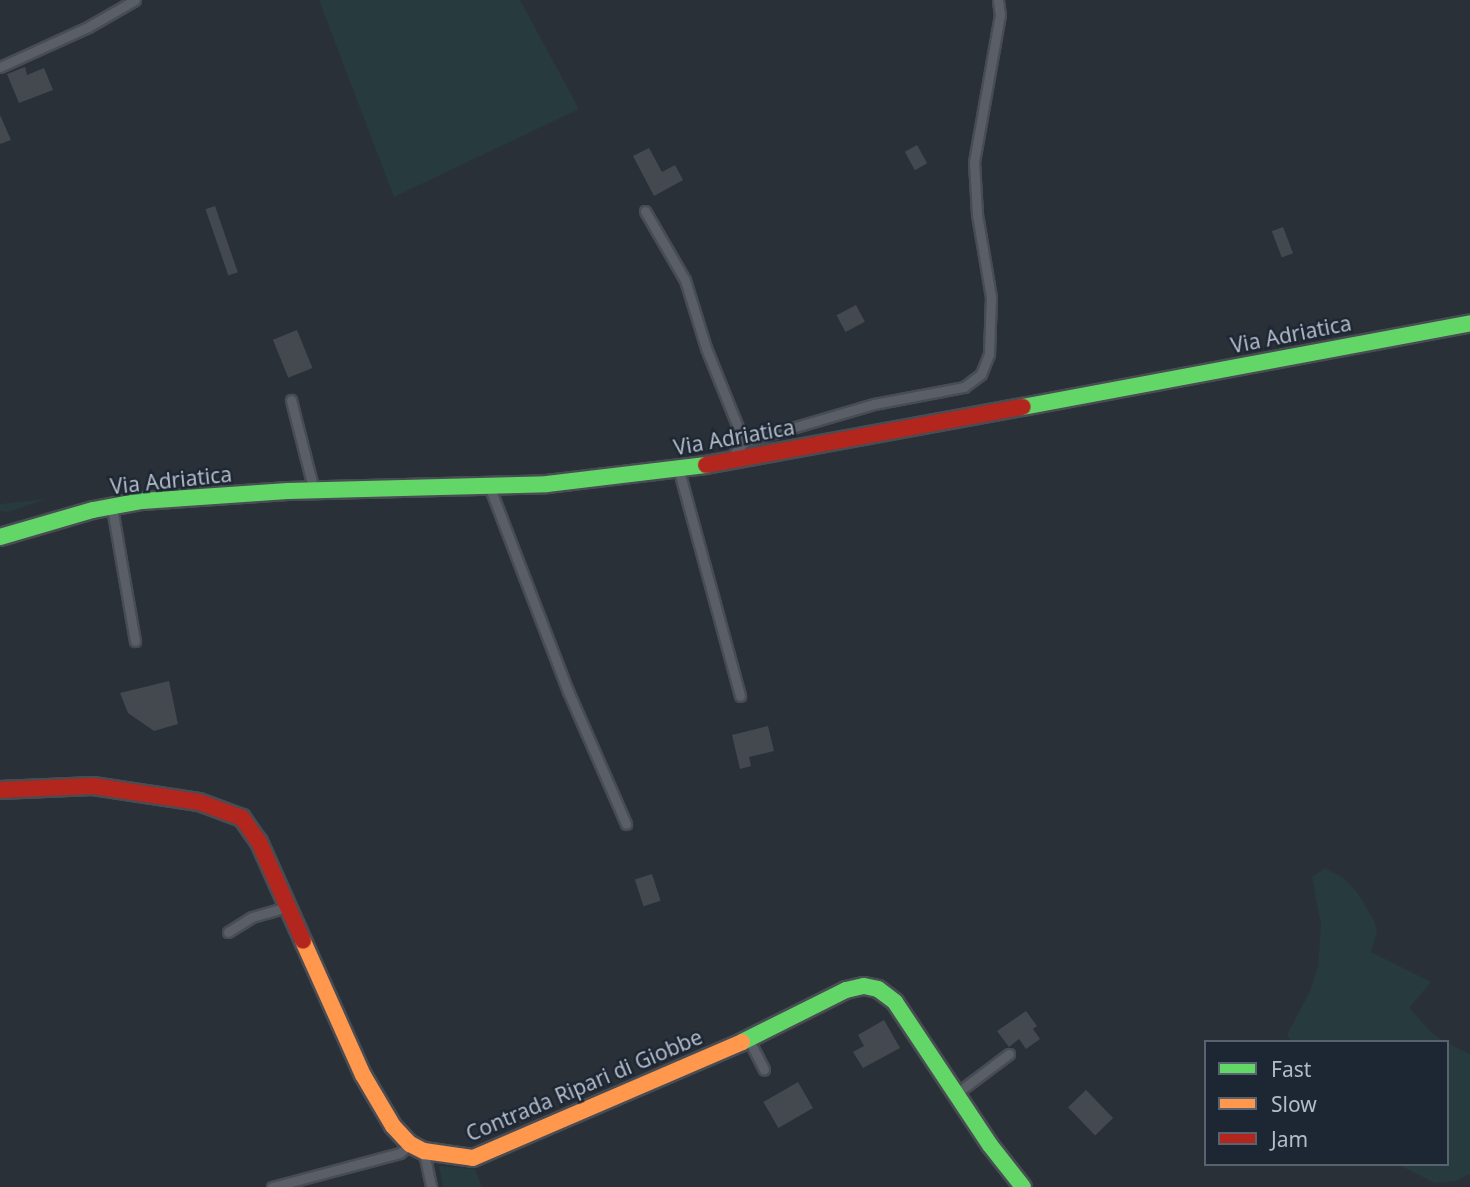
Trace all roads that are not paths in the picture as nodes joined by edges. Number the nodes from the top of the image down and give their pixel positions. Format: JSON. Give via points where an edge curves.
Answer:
{"nodes":[{"id":1,"x":135,"y":0,"type":"edge"},
{"id":2,"x":998,"y":0,"type":"edge"},
{"id":3,"x":0,"y":67,"type":"edge"},
{"id":4,"x":645,"y":211,"type":"dead end"},
{"id":5,"x":1470,"y":323,"type":"edge"},
{"id":6,"x":290,"y":400,"type":"dead end"},
{"id":7,"x":744,"y":442,"type":"junction"},
{"id":8,"x":728,"y":462,"type":"junction"},
{"id":9,"x":678,"y":469,"type":"junction"},
{"id":10,"x":489,"y":486,"type":"junction"},
{"id":11,"x":314,"y":491,"type":"junction"},
{"id":12,"x":112,"y":507,"type":"junction"},
{"id":13,"x":0,"y":522,"type":"edge"},
{"id":14,"x":37,"y":525,"type":"junction"},
{"id":15,"x":0,"y":537,"type":"edge"},
{"id":16,"x":135,"y":641,"type":"dead end"},
{"id":17,"x":740,"y":696,"type":"dead end"},
{"id":18,"x":0,"y":790,"type":"edge"},
{"id":19,"x":626,"y":824,"type":"dead end"},
{"id":20,"x":287,"y":906,"type":"junction"},
{"id":21,"x":228,"y":932,"type":"dead end"},
{"id":22,"x":748,"y":1039,"type":"junction"},
{"id":23,"x":1009,"y":1054,"type":"dead end"},
{"id":24,"x":764,"y":1069,"type":"dead end"},
{"id":25,"x":955,"y":1094,"type":"junction"},
{"id":26,"x":417,"y":1148,"type":"junction"},
{"id":27,"x":272,"y":1187,"type":"edge"},
{"id":28,"x":431,"y":1187,"type":"edge"},
{"id":29,"x":1023,"y":1187,"type":"edge"}],
"edges":[{"from":1,"to":3,"type":"lane"},
{"from":2,"to":7,"type":"lane","via":[[1000,15],[974,162],[991,297],[989,354],[981,374],[964,387],[874,404]]},
{"from":4,"to":7,"type":"lane","via":[[685,280],[706,348]]},
{"from":5,"to":8,"type":"main road","name":"Via Adriatica"},
{"from":6,"to":11,"type":"lane"},
{"from":7,"to":8,"type":"lane"},
{"from":8,"to":9,"type":"main road","name":"Via Adriatica"},
{"from":9,"to":10,"type":"main road","name":"Via Adriatica"},
{"from":9,"to":17,"type":"lane"},
{"from":10,"to":11,"type":"main road","name":"Via Adriatica"},
{"from":10,"to":19,"type":"lane","via":[[568,691]]},
{"from":11,"to":12,"type":"main road","name":"Via Adriatica","via":[[202,495]]},
{"from":12,"to":14,"type":"main road","name":"Via Adriatica"},
{"from":12,"to":16,"type":"lane"},
{"from":13,"to":14,"type":"main road"},
{"from":14,"to":15,"type":"main road","name":"Via Adriatica"},
{"from":18,"to":20,"type":"main road","via":[[93,786],[199,803],[242,818]]},
{"from":20,"to":21,"type":"lane","via":[[252,917]]},
{"from":20,"to":26,"type":"main road","via":[[363,1076],[393,1126]]},
{"from":22,"to":24,"type":"lane"},
{"from":22,"to":25,"type":"main road","name":"Contrada Ripari di Giobbe","via":[[846,990],[878,989],[895,1002]]},
{"from":22,"to":26,"type":"main road","name":"Contrada Ripari di Giobbe","via":[[473,1158]]},
{"from":23,"to":25,"type":"lane"},
{"from":25,"to":29,"type":"main road","name":"Contrada Ripari di Giobbe"},
{"from":26,"to":27,"type":"lane"},
{"from":26,"to":28,"type":"lane"}]}
